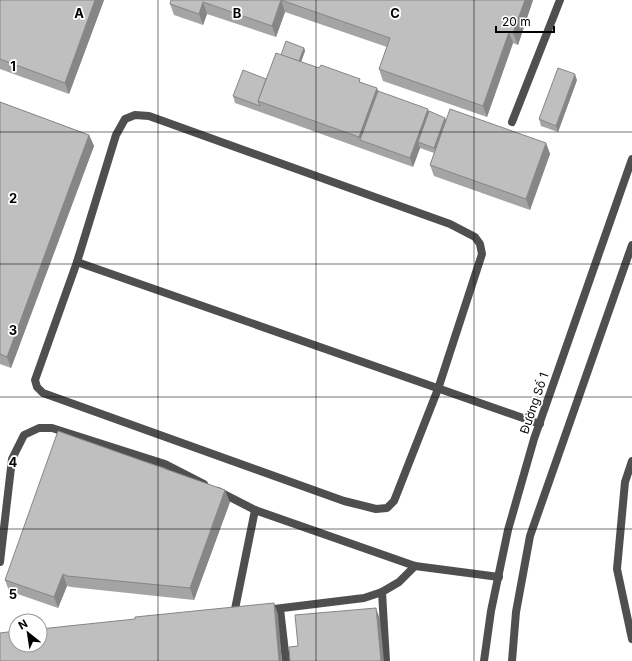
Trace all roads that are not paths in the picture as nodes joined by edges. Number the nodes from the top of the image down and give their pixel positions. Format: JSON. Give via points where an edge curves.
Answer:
{"nodes":[{"id":1,"x":560,"y":0,"type":"edge"},
{"id":2,"x":512,"y":122,"type":"dead end"},
{"id":3,"x":632,"y":158,"type":"edge"},
{"id":4,"x":632,"y":245,"type":"edge"},
{"id":5,"x":77,"y":262,"type":"junction"},
{"id":6,"x":438,"y":389,"type":"junction"},
{"id":7,"x":540,"y":424,"type":"junction"},
{"id":8,"x":632,"y":461,"type":"edge"},
{"id":9,"x":255,"y":510,"type":"junction"},
{"id":10,"x":0,"y":562,"type":"edge"},
{"id":11,"x":415,"y":566,"type":"junction"},
{"id":12,"x":499,"y":577,"type":"junction"},
{"id":13,"x":382,"y":592,"type":"junction"},
{"id":14,"x":280,"y":609,"type":"junction"},
{"id":15,"x":257,"y":612,"type":"edge"},
{"id":16,"x":234,"y":614,"type":"edge"},
{"id":17,"x":632,"y":639,"type":"edge"},
{"id":18,"x":286,"y":661,"type":"edge"},
{"id":19,"x":386,"y":661,"type":"edge"},
{"id":20,"x":484,"y":661,"type":"edge"},
{"id":21,"x":512,"y":661,"type":"edge"}],
"edges":[{"from":1,"to":2,"type":"street"},
{"from":3,"to":7,"type":"street","name":"Đường Số 1"},
{"from":4,"to":21,"type":"street","via":[[530,536],[516,612]]},
{"from":5,"to":6,"type":"street"},
{"from":5,"to":6,"type":"street","via":[[35,380],[37,388],[43,393],[336,498],[376,509],[387,508],[394,501]]},
{"from":5,"to":6,"type":"street","via":[[116,135],[125,119],[135,115],[149,116],[450,224],[475,237],[482,254]]},
{"from":6,"to":7,"type":"street"},
{"from":7,"to":12,"type":"street","name":"Đường Số 1","via":[[508,530]]},
{"from":8,"to":17,"type":"street","via":[[625,482],[617,569]]},
{"from":9,"to":10,"type":"street","via":[[165,464],[52,428],[39,428],[24,435],[12,459]]},
{"from":9,"to":11,"type":"street"},
{"from":9,"to":16,"type":"street"},
{"from":11,"to":12,"type":"street"},
{"from":11,"to":13,"type":"street","via":[[398,582]]},
{"from":12,"to":20,"type":"street","name":"Đường Số 1"},
{"from":13,"to":14,"type":"street","via":[[364,598]]},
{"from":13,"to":19,"type":"street"},
{"from":14,"to":15,"type":"street"},
{"from":14,"to":18,"type":"street"}]}
